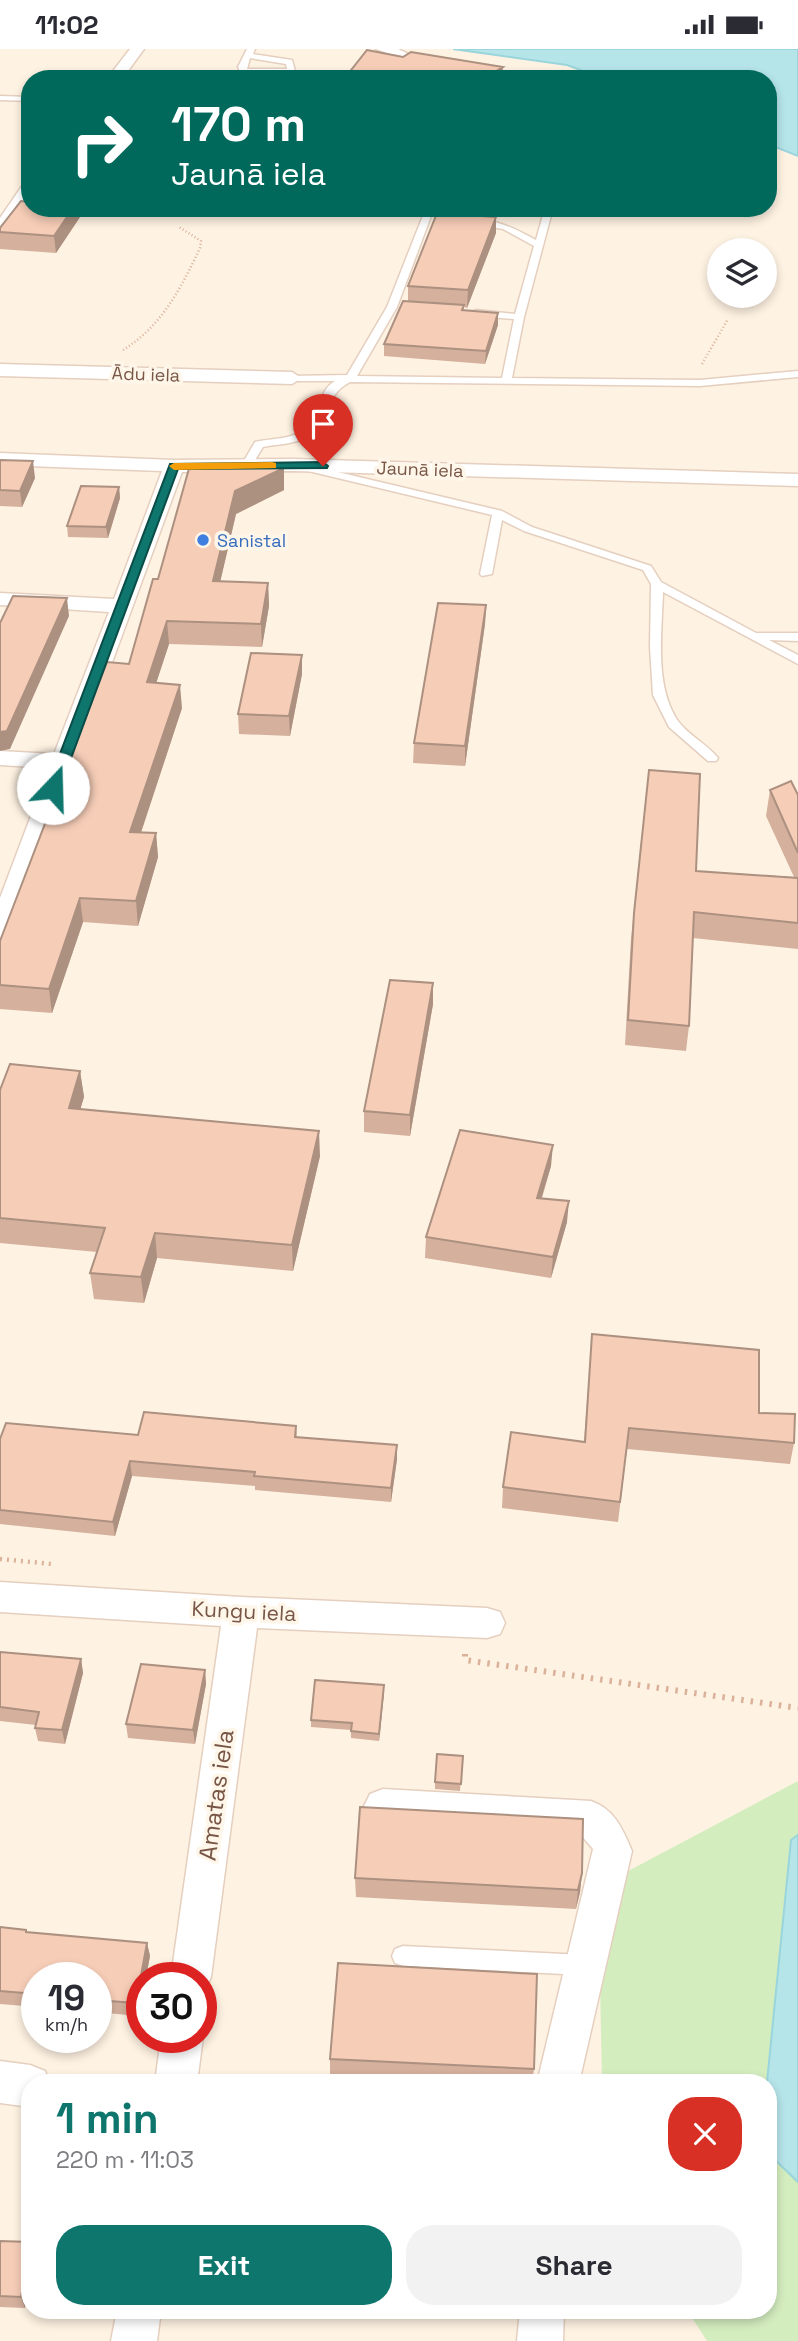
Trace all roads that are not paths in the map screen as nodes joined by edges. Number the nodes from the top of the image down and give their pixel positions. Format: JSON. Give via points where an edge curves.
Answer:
{"nodes":[{"id":1,"x":137,"y":49,"type":"edge"},
{"id":2,"x":383,"y":49,"type":"edge"},
{"id":3,"x":249,"y":52,"type":"edge"},
{"id":4,"x":406,"y":57,"type":"edge"},
{"id":5,"x":121,"y":70,"type":"edge"},
{"id":6,"x":244,"y":70,"type":"edge"},
{"id":7,"x":291,"y":70,"type":"edge"},
{"id":8,"x":0,"y":98,"type":"edge"},
{"id":9,"x":21,"y":99,"type":"edge"},
{"id":10,"x":21,"y":199,"type":"edge"},
{"id":11,"x":426,"y":217,"type":"edge"},
{"id":12,"x":547,"y":217,"type":"edge"},
{"id":13,"x":424,"y":220,"type":"junction"},
{"id":14,"x":438,"y":221,"type":"edge"},
{"id":15,"x":464,"y":223,"type":"edge"},
{"id":16,"x":0,"y":230,"type":"edge"},
{"id":17,"x":539,"y":245,"type":"junction"},
{"id":18,"x":392,"y":307,"type":"junction"},
{"id":19,"x":405,"y":308,"type":"edge"},
{"id":20,"x":468,"y":313,"type":"edge"},
{"id":21,"x":519,"y":317,"type":"junction"},
{"id":22,"x":0,"y":370,"type":"edge"},
{"id":23,"x":798,"y":374,"type":"edge"},
{"id":24,"x":351,"y":377,"type":"junction"},
{"id":25,"x":292,"y":379,"type":"joint"},
{"id":26,"x":506,"y":381,"type":"junction"},
{"id":27,"x":0,"y":459,"type":"edge"},
{"id":28,"x":295,"y":465,"type":"junction"},
{"id":29,"x":174,"y":466,"type":"junction"},
{"id":30,"x":246,"y":466,"type":"junction"},
{"id":31,"x":798,"y":480,"type":"edge"},
{"id":32,"x":498,"y":513,"type":"junction"},
{"id":33,"x":486,"y":574,"type":"dead end"},
{"id":34,"x":657,"y":584,"type":"junction"},
{"id":35,"x":0,"y":599,"type":"edge"},
{"id":36,"x":123,"y":606,"type":"junction"},
{"id":37,"x":752,"y":636,"type":"junction"},
{"id":38,"x":798,"y":637,"type":"edge"},
{"id":39,"x":798,"y":660,"type":"edge"},
{"id":40,"x":0,"y":758,"type":"edge"},
{"id":41,"x":712,"y":758,"type":"dead end"},
{"id":42,"x":63,"y":762,"type":"junction"},
{"id":43,"x":2,"y":922,"type":"edge"},
{"id":44,"x":0,"y":1597,"type":"edge"},
{"id":45,"x":241,"y":1612,"type":"junction"},
{"id":46,"x":475,"y":1622,"type":"road end"},
{"id":47,"x":383,"y":1806,"type":"edge"},
{"id":48,"x":403,"y":1957,"type":"dead end"},
{"id":49,"x":193,"y":1962,"type":"edge"},
{"id":50,"x":586,"y":1966,"type":"junction"},
{"id":51,"x":180,"y":2053,"type":"edge"},
{"id":52,"x":177,"y":2074,"type":"edge"},
{"id":53,"x":560,"y":2074,"type":"edge"},
{"id":54,"x":0,"y":2082,"type":"edge"},
{"id":55,"x":21,"y":2084,"type":"edge"},
{"id":56,"x":138,"y":2319,"type":"edge"},
{"id":57,"x":541,"y":2319,"type":"edge"},
{"id":58,"x":134,"y":2341,"type":"edge"},
{"id":59,"x":540,"y":2341,"type":"edge"}],
"edges":[{"from":1,"to":5,"type":"street"},
{"from":2,"to":4,"type":"street"},
{"from":3,"to":6,"type":"lane"},
{"from":3,"to":7,"type":"lane","via":[[289,62]]},
{"from":8,"to":9,"type":"lane"},
{"from":10,"to":16,"type":"street"},
{"from":11,"to":13,"type":"lane"},
{"from":12,"to":17,"type":"lane"},
{"from":13,"to":14,"type":"lane"},
{"from":13,"to":18,"type":"lane"},
{"from":15,"to":17,"type":"lane","via":[[505,227]]},
{"from":17,"to":21,"type":"lane"},
{"from":18,"to":19,"type":"lane"},
{"from":18,"to":24,"type":"lane"},
{"from":20,"to":21,"type":"lane"},
{"from":21,"to":26,"type":"lane"},
{"from":22,"to":25,"type":"street","name":"Ādu iela"},
{"from":23,"to":26,"type":"lane","via":[[691,383]]},
{"from":24,"to":25,"type":"lane"},
{"from":24,"to":26,"type":"lane"},
{"from":24,"to":30,"type":"lane","via":[[332,387],[314,429],[306,435],[259,444]]},
{"from":27,"to":29,"type":"street","name":"Jaunā iela"},
{"from":28,"to":30,"type":"street","name":"Jaunā iela"},
{"from":28,"to":31,"type":"street","name":"Jaunā iela"},
{"from":28,"to":32,"type":"lane"},
{"from":29,"to":30,"type":"street","name":"Jaunā iela"},
{"from":29,"to":36,"type":"street"},
{"from":32,"to":33,"type":"lane"},
{"from":32,"to":34,"type":"lane","via":[[528,529],[647,568]]},
{"from":34,"to":37,"type":"lane"},
{"from":34,"to":41,"type":"lane","via":[[659,695],[673,724]]},
{"from":35,"to":36,"type":"street"},
{"from":36,"to":42,"type":"street"},
{"from":37,"to":38,"type":"lane"},
{"from":37,"to":39,"type":"lane"},
{"from":40,"to":42,"type":"street"},
{"from":42,"to":43,"type":"street"},
{"from":44,"to":45,"type":"street","name":"Kungu iela"},
{"from":45,"to":46,"type":"street","name":"Kungu iela"},
{"from":45,"to":49,"type":"street","name":"Amatas iela"},
{"from":47,"to":50,"type":"street","via":[[591,1818],[613,1851]]},
{"from":48,"to":50,"type":"lane"},
{"from":50,"to":53,"type":"street"},
{"from":51,"to":52,"type":"street"},
{"from":54,"to":55,"type":"street"},
{"from":56,"to":58,"type":"street"},
{"from":57,"to":59,"type":"street"}]}
